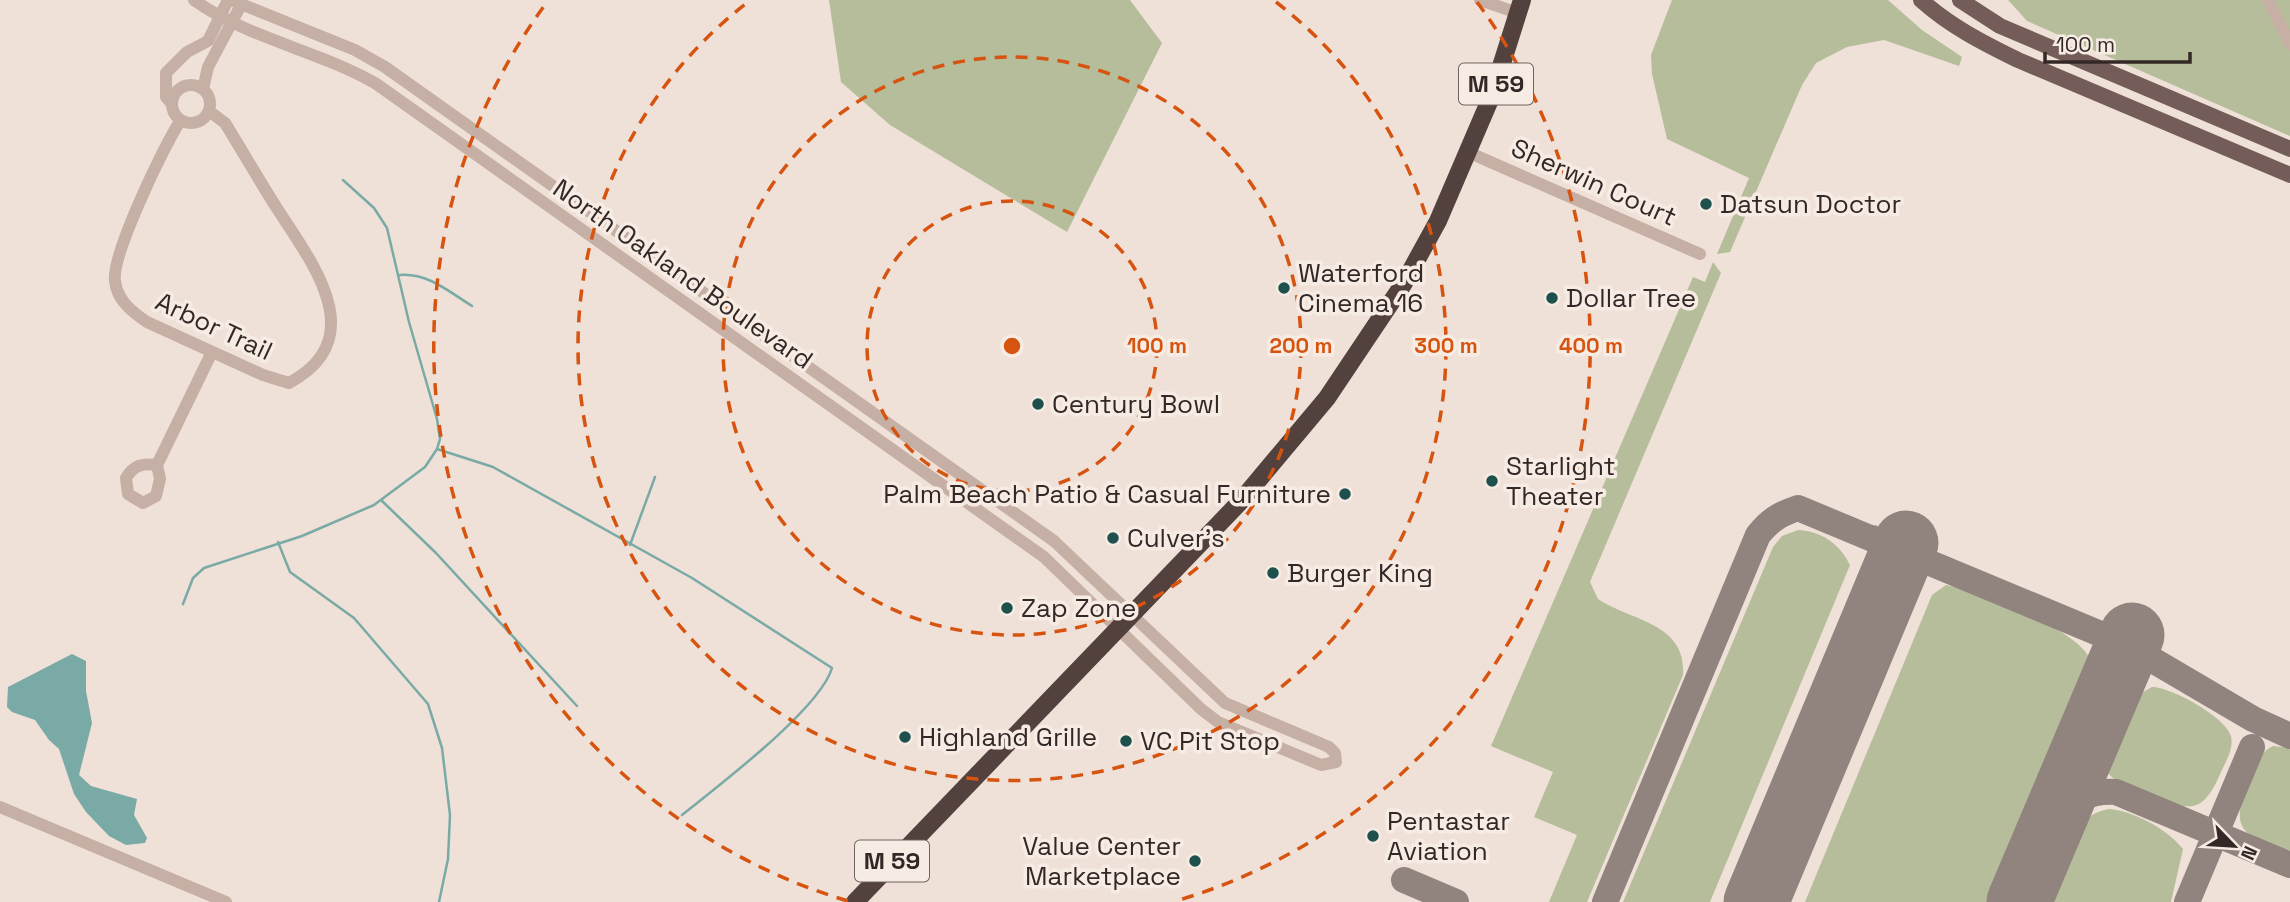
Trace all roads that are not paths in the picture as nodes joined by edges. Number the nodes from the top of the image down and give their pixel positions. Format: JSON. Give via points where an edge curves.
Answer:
{"nodes":[{"id":1,"x":194,"y":0,"type":"edge"},
{"id":2,"x":1480,"y":0,"type":"edge"},
{"id":3,"x":1921,"y":0,"type":"edge"},
{"id":4,"x":1960,"y":0,"type":"edge"},
{"id":5,"x":2267,"y":0,"type":"edge"},
{"id":6,"x":234,"y":2,"type":"edge"},
{"id":7,"x":1520,"y":7,"type":"edge"},
{"id":8,"x":227,"y":20,"type":"junction"},
{"id":9,"x":2290,"y":44,"type":"edge"},
{"id":10,"x":203,"y":89,"type":"junction"},
{"id":11,"x":172,"y":104,"type":"junction"},
{"id":12,"x":209,"y":111,"type":"junction"},
{"id":13,"x":181,"y":120,"type":"junction"},
{"id":14,"x":2290,"y":149,"type":"edge"},
{"id":15,"x":1470,"y":153,"type":"junction"},
{"id":16,"x":2290,"y":175,"type":"edge"},
{"id":17,"x":1700,"y":254,"type":"dead end"},
{"id":18,"x":212,"y":352,"type":"junction"},
{"id":19,"x":156,"y":465,"type":"dead end"},
{"id":20,"x":1132,"y":613,"type":"junction"},
{"id":21,"x":1117,"y":629,"type":"junction"},
{"id":22,"x":0,"y":807,"type":"edge"},
{"id":23,"x":226,"y":902,"type":"edge"},
{"id":24,"x":855,"y":902,"type":"edge"}],
"edges":[{"from":1,"to":8,"type":"street","name":"North Oakland Boulevard"},
{"from":2,"to":7,"type":"street"},
{"from":3,"to":16,"type":"main road","via":[[1978,41],[2018,60]]},
{"from":4,"to":14,"type":"main road","via":[[2000,26]]},
{"from":5,"to":9,"type":"street"},
{"from":6,"to":8,"type":"street"},
{"from":6,"to":20,"type":"street","name":"North Oakland Boulevard","via":[[355,50],[385,67],[1045,534]]},
{"from":7,"to":15,"type":"highway","number":"M 59"},
{"from":8,"to":10,"type":"street"},
{"from":8,"to":11,"type":"street","via":[[166,73],[166,97]]},
{"from":8,"to":21,"type":"street","name":"North Oakland Boulevard","via":[[346,66],[375,83],[1037,552]]},
{"from":10,"to":11,"type":"street","via":[[179,89]]},
{"from":10,"to":12,"type":"street"},
{"from":11,"to":13,"type":"street"},
{"from":12,"to":13,"type":"street","via":[[202,120]]},
{"from":12,"to":18,"type":"street","name":"Arbor Trail","via":[[225,123],[305,249],[328,297],[331,319],[320,360],[289,383]]},
{"from":13,"to":18,"type":"street","name":"Arbor Trail","via":[[121,249],[114,279],[118,295],[131,311]]},
{"from":15,"to":17,"type":"street","name":"Sherwin Court"},
{"from":15,"to":20,"type":"highway","number":"M 59","via":[[1404,283],[1327,398],[1239,503]]},
{"from":18,"to":19,"type":"street"},
{"from":20,"to":21,"type":"highway","number":"M 59"},
{"from":20,"to":21,"type":"street","name":"North Oakland Boulevard","via":[[1225,703],[1329,747],[1336,762],[1321,765],[1218,722]]},
{"from":21,"to":24,"type":"highway","number":"M 59"},
{"from":22,"to":23,"type":"street"}]}
